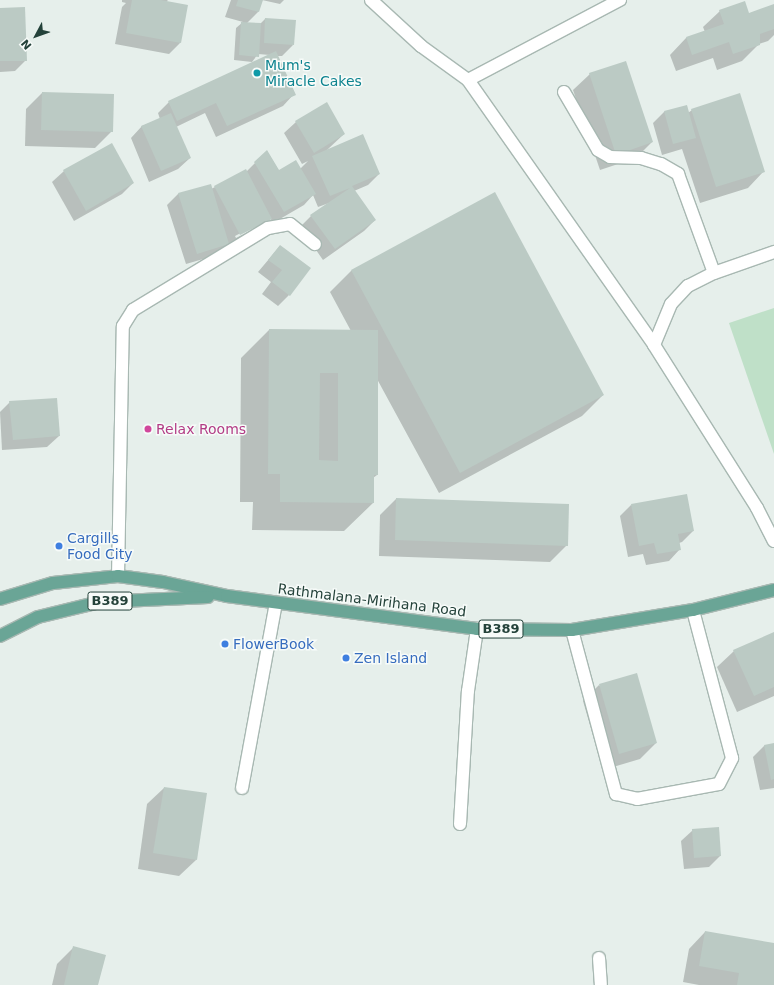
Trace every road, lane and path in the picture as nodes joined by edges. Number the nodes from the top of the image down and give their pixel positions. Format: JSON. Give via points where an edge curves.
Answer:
{"nodes":[{"id":1,"x":371,"y":0,"type":"edge"},
{"id":2,"x":620,"y":0,"type":"edge"},
{"id":3,"x":468,"y":80,"type":"junction"},
{"id":4,"x":564,"y":92,"type":"dead end"},
{"id":5,"x":315,"y":244,"type":"dead end"},
{"id":6,"x":774,"y":252,"type":"edge"},
{"id":7,"x":714,"y":273,"type":"junction"},
{"id":8,"x":654,"y":345,"type":"junction"},
{"id":9,"x":774,"y":541,"type":"edge"},
{"id":10,"x":118,"y":576,"type":"junction"},
{"id":11,"x":774,"y":590,"type":"edge"},
{"id":12,"x":227,"y":596,"type":"junction"},
{"id":13,"x":0,"y":599,"type":"edge"},
{"id":14,"x":276,"y":604,"type":"junction"},
{"id":15,"x":693,"y":610,"type":"junction"},
{"id":16,"x":477,"y":629,"type":"junction"},
{"id":17,"x":572,"y":630,"type":"junction"},
{"id":18,"x":0,"y":636,"type":"edge"},
{"id":19,"x":242,"y":788,"type":"dead end"},
{"id":20,"x":460,"y":824,"type":"dead end"},
{"id":21,"x":599,"y":958,"type":"dead end"},
{"id":22,"x":601,"y":985,"type":"edge"}],
"edges":[{"from":1,"to":3,"type":"street","via":[[421,46]]},
{"from":2,"to":3,"type":"street"},
{"from":3,"to":8,"type":"street"},
{"from":4,"to":7,"type":"street","via":[[598,150],[610,157],[641,158],[661,164],[678,174]]},
{"from":5,"to":10,"type":"street","via":[[290,224],[268,228],[133,310],[123,326]]},
{"from":6,"to":7,"type":"street"},
{"from":7,"to":8,"type":"street","via":[[688,286],[671,304]]},
{"from":8,"to":9,"type":"street","via":[[757,508]]},
{"from":10,"to":12,"type":"main road","name":"Rathmalana-Mirihana Road","number":"B389","via":[[163,582]]},
{"from":10,"to":13,"type":"main road","name":"Rathmalana-Mirihana Road","number":"B389","via":[[53,583]]},
{"from":11,"to":15,"type":"main road","name":"Rathmalana-Mirihana Road","number":"B389"},
{"from":12,"to":14,"type":"main road","name":"Rathmalana-Mirihana Road","number":"B389"},
{"from":12,"to":18,"type":"main road","name":"Rathmalana-Mirihana Road","number":"B389","via":[[100,602],[38,617]]},
{"from":14,"to":16,"type":"main road","name":"Rathmalana-Mirihana Road","number":"B389"},
{"from":14,"to":19,"type":"street"},
{"from":15,"to":17,"type":"main road","name":"Rathmalana-Mirihana Road","number":"B389"},
{"from":15,"to":17,"type":"street","via":[[732,758],[719,784],[637,799],[616,794]]},
{"from":16,"to":17,"type":"main road","name":"Rathmalana-Mirihana Road","number":"B389"},
{"from":16,"to":20,"type":"street","via":[[468,691]]},
{"from":21,"to":22,"type":"street"}]}
